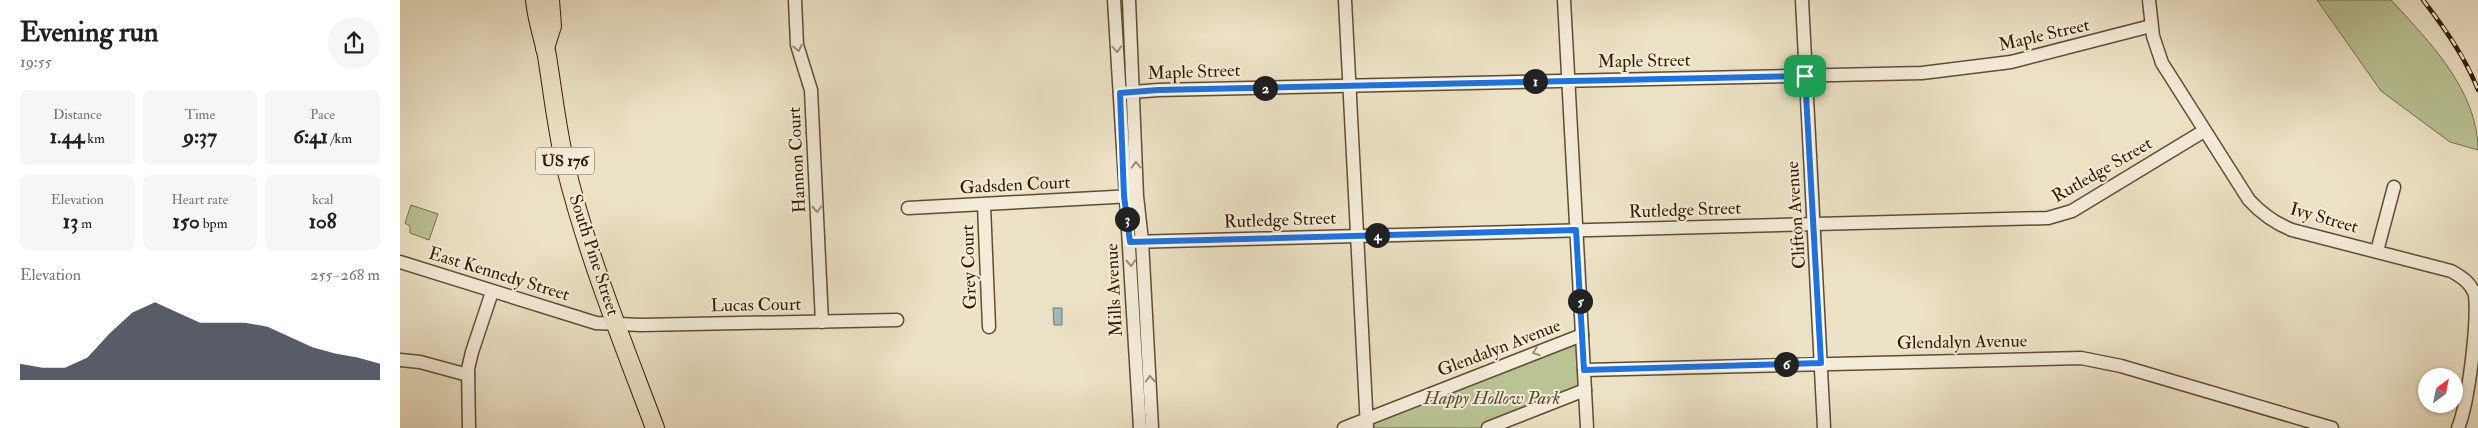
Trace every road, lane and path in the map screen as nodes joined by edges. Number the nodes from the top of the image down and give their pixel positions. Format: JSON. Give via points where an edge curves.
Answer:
{"nodes":[{"id":1,"x":535,"y":0,"type":"edge"},
{"id":2,"x":550,"y":0,"type":"edge"},
{"id":3,"x":794,"y":0,"type":"edge"},
{"id":4,"x":1114,"y":0,"type":"edge"},
{"id":5,"x":1129,"y":0,"type":"edge"},
{"id":6,"x":1345,"y":0,"type":"edge"},
{"id":7,"x":1564,"y":0,"type":"edge"},
{"id":8,"x":1802,"y":0,"type":"edge"},
{"id":9,"x":2149,"y":0,"type":"edge"},
{"id":10,"x":2151,"y":26,"type":"junction"},
{"id":11,"x":545,"y":48,"type":"junction"},
{"id":12,"x":1805,"y":76,"type":"junction"},
{"id":13,"x":1568,"y":80,"type":"junction"},
{"id":14,"x":1350,"y":86,"type":"junction"},
{"id":15,"x":1126,"y":93,"type":"junction"},
{"id":16,"x":2204,"y":131,"type":"junction"},
{"id":17,"x":2394,"y":187,"type":"dead end"},
{"id":18,"x":1131,"y":196,"type":"junction"},
{"id":19,"x":984,"y":205,"type":"junction"},
{"id":20,"x":908,"y":208,"type":"dead end"},
{"id":21,"x":1814,"y":224,"type":"junction"},
{"id":22,"x":1576,"y":230,"type":"junction"},
{"id":23,"x":1358,"y":236,"type":"junction"},
{"id":24,"x":1136,"y":242,"type":"junction"},
{"id":25,"x":2377,"y":252,"type":"junction"},
{"id":26,"x":400,"y":262,"type":"edge"},
{"id":27,"x":492,"y":292,"type":"junction"},
{"id":28,"x":896,"y":320,"type":"dead end"},
{"id":29,"x":822,"y":322,"type":"junction"},
{"id":30,"x":616,"y":324,"type":"junction"},
{"id":31,"x":989,"y":327,"type":"dead end"},
{"id":32,"x":1582,"y":335,"type":"junction"},
{"id":33,"x":400,"y":360,"type":"edge"},
{"id":34,"x":1821,"y":363,"type":"junction"},
{"id":35,"x":1584,"y":370,"type":"junction"},
{"id":36,"x":468,"y":376,"type":"junction"},
{"id":37,"x":1585,"y":390,"type":"junction"},
{"id":38,"x":1367,"y":423,"type":"edge"},
{"id":39,"x":469,"y":428,"type":"edge"},
{"id":40,"x":655,"y":428,"type":"edge"},
{"id":41,"x":1140,"y":428,"type":"edge"},
{"id":42,"x":1152,"y":428,"type":"edge"},
{"id":43,"x":1344,"y":428,"type":"edge"},
{"id":44,"x":1488,"y":428,"type":"edge"},
{"id":45,"x":1587,"y":428,"type":"edge"},
{"id":46,"x":1824,"y":428,"type":"edge"},
{"id":47,"x":2332,"y":428,"type":"edge"},
{"id":48,"x":2458,"y":428,"type":"edge"}],
"edges":[{"from":1,"to":11,"type":"highway","name":"South Pine Street","number":"US 176","via":[[537,24]]},
{"from":2,"to":11,"type":"highway","name":"South Pine Street","number":"US 176","via":[[552,26]]},
{"from":3,"to":29,"type":"street","name":"Hannon Court","one_way":true,"via":[[797,45],[811,90]]},
{"from":4,"to":15,"type":"street","name":"Mills Avenue","one_way":true},
{"from":5,"to":15,"type":"street","name":"Mills Avenue"},
{"from":6,"to":14,"type":"street"},
{"from":7,"to":13,"type":"street"},
{"from":8,"to":12,"type":"street","name":"Clifton Avenue"},
{"from":9,"to":10,"type":"street","name":"Ivy Street"},
{"from":10,"to":12,"type":"street","name":"Maple Street","via":[[2040,56],[1982,67],[1922,73]]},
{"from":10,"to":16,"type":"street","name":"Ivy Street","via":[[2162,63]]},
{"from":11,"to":30,"type":"highway","name":"South Pine Street","number":"US 176","via":[[566,166]]},
{"from":12,"to":13,"type":"street","name":"Maple Street"},
{"from":12,"to":21,"type":"street","name":"Clifton Avenue"},
{"from":13,"to":14,"type":"street","name":"Maple Street"},
{"from":13,"to":22,"type":"street"},
{"from":14,"to":15,"type":"street","name":"Maple Street"},
{"from":14,"to":23,"type":"street"},
{"from":15,"to":18,"type":"street","name":"Mills Avenue"},
{"from":16,"to":21,"type":"street","name":"Rutledge Street","via":[[2056,218]]},
{"from":16,"to":25,"type":"street","name":"Ivy Street","via":[[2249,200],[2268,218],[2292,230]]},
{"from":17,"to":25,"type":"street"},
{"from":18,"to":19,"type":"street","name":"Gadsden Court"},
{"from":18,"to":24,"type":"street","name":"Mills Avenue"},
{"from":19,"to":20,"type":"street","name":"Gadsden Court"},
{"from":19,"to":31,"type":"street","name":"Grey Court"},
{"from":21,"to":22,"type":"street","name":"Rutledge Street"},
{"from":21,"to":34,"type":"street","name":"Clifton Avenue"},
{"from":22,"to":23,"type":"street","name":"Rutledge Street"},
{"from":22,"to":32,"type":"street"},
{"from":23,"to":24,"type":"street","name":"Rutledge Street"},
{"from":23,"to":38,"type":"street"},
{"from":24,"to":41,"type":"street","name":"Mills Avenue","one_way":true},
{"from":42,"to":24,"type":"street","name":"Mills Avenue","one_way":true},
{"from":25,"to":48,"type":"street","name":"Ivy Street","via":[[2452,271],[2466,280],[2475,295],[2478,311],[2475,358]]},
{"from":26,"to":27,"type":"street","name":"East Kennedy Street"},
{"from":27,"to":30,"type":"street","name":"East Kennedy Street","via":[[596,323]]},
{"from":27,"to":36,"type":"street","via":[[472,352]]},
{"from":28,"to":29,"type":"street","name":"Lucas Court"},
{"from":29,"to":30,"type":"street","name":"Lucas Court"},
{"from":30,"to":40,"type":"highway","name":"South Pine Street","number":"US 176"},
{"from":32,"to":35,"type":"street"},
{"from":32,"to":38,"type":"street","name":"Glendalyn Avenue","one_way":true},
{"from":33,"to":36,"type":"street","via":[[420,362]]},
{"from":34,"to":35,"type":"street","name":"Glendalyn Avenue"},
{"from":34,"to":46,"type":"street","name":"Clifton Avenue"},
{"from":34,"to":47,"type":"street","name":"Glendalyn Avenue","via":[[2080,358],[2121,366]]},
{"from":35,"to":37,"type":"street"},
{"from":36,"to":39,"type":"street"},
{"from":37,"to":44,"type":"street"},
{"from":37,"to":45,"type":"street"},
{"from":38,"to":43,"type":"street","name":"Glendalyn Avenue"}]}
